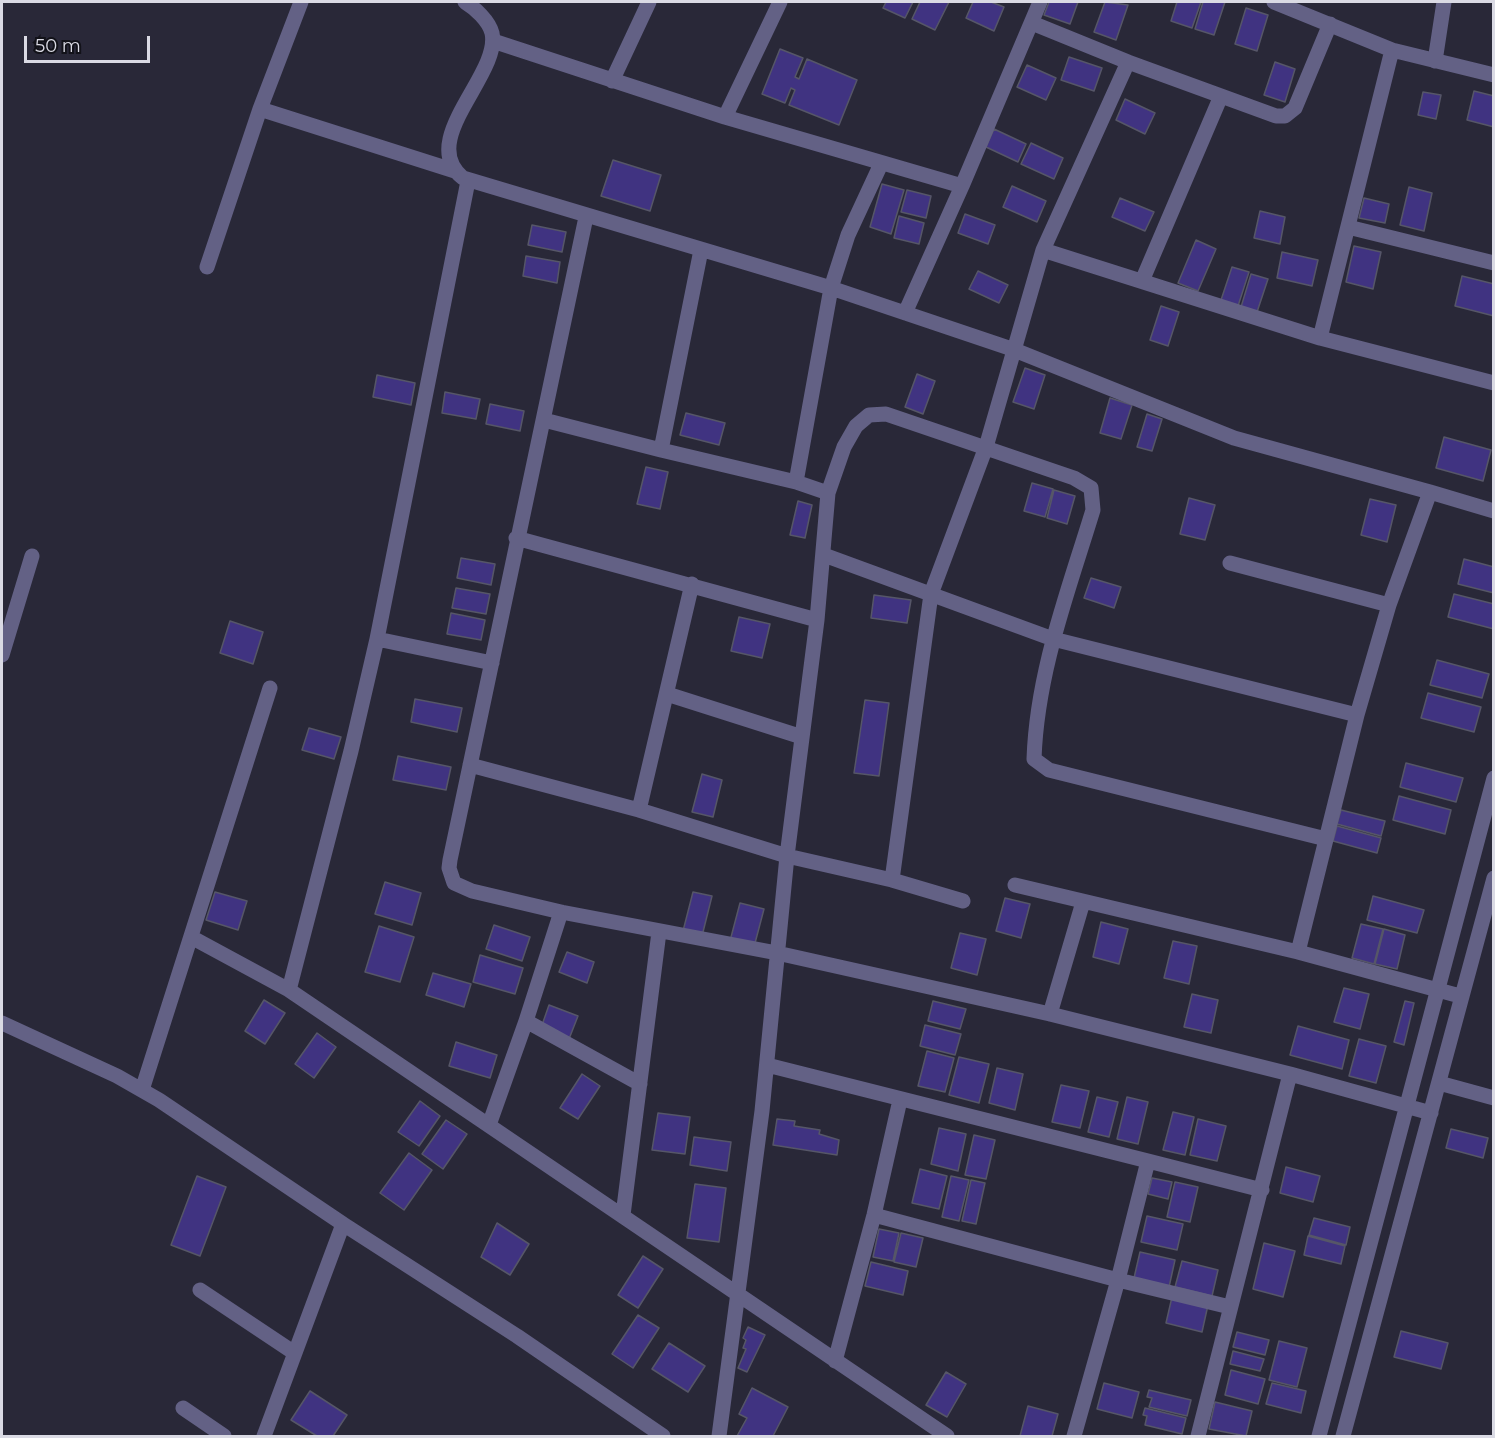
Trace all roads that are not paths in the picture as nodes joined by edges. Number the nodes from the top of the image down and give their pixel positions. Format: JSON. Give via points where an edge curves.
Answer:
{"nodes":[{"id":1,"x":301,"y":2,"type":"edge"},
{"id":2,"x":465,"y":2,"type":"edge"},
{"id":3,"x":650,"y":2,"type":"edge"},
{"id":4,"x":780,"y":2,"type":"edge"},
{"id":5,"x":1040,"y":2,"type":"edge"},
{"id":6,"x":1274,"y":2,"type":"edge"},
{"id":7,"x":1444,"y":2,"type":"edge"},
{"id":8,"x":1032,"y":23,"type":"junction"},
{"id":9,"x":1330,"y":24,"type":"junction"},
{"id":10,"x":493,"y":41,"type":"junction"},
{"id":11,"x":1392,"y":50,"type":"junction"},
{"id":12,"x":1435,"y":61,"type":"junction"},
{"id":13,"x":1128,"y":62,"type":"junction"},
{"id":14,"x":1494,"y":75,"type":"edge"},
{"id":15,"x":612,"y":81,"type":"junction"},
{"id":16,"x":1221,"y":96,"type":"junction"},
{"id":17,"x":260,"y":109,"type":"junction"},
{"id":18,"x":725,"y":117,"type":"junction"},
{"id":19,"x":881,"y":164,"type":"junction"},
{"id":20,"x":455,"y":171,"type":"junction"},
{"id":21,"x":468,"y":181,"type":"junction"},
{"id":22,"x":962,"y":186,"type":"junction"},
{"id":23,"x":586,"y":217,"type":"junction"},
{"id":24,"x":1348,"y":226,"type":"junction"},
{"id":25,"x":701,"y":250,"type":"junction"},
{"id":26,"x":1042,"y":250,"type":"junction"},
{"id":27,"x":1494,"y":263,"type":"edge"},
{"id":28,"x":207,"y":267,"type":"dead end"},
{"id":29,"x":1142,"y":281,"type":"junction"},
{"id":30,"x":831,"y":288,"type":"junction"},
{"id":31,"x":905,"y":313,"type":"junction"},
{"id":32,"x":1320,"y":338,"type":"junction"},
{"id":33,"x":1012,"y":350,"type":"junction"},
{"id":34,"x":1494,"y":383,"type":"edge"},
{"id":35,"x":544,"y":420,"type":"junction"},
{"id":36,"x":986,"y":447,"type":"junction"},
{"id":37,"x":661,"y":450,"type":"junction"},
{"id":38,"x":796,"y":482,"type":"junction"},
{"id":39,"x":1430,"y":492,"type":"junction"},
{"id":40,"x":828,"y":493,"type":"junction"},
{"id":41,"x":1494,"y":511,"type":"edge"},
{"id":42,"x":516,"y":538,"type":"junction"},
{"id":43,"x":824,"y":555,"type":"junction"},
{"id":44,"x":32,"y":556,"type":"dead end"},
{"id":45,"x":1230,"y":563,"type":"dead end"},
{"id":46,"x":692,"y":584,"type":"junction"},
{"id":47,"x":931,"y":594,"type":"junction"},
{"id":48,"x":1389,"y":605,"type":"junction"},
{"id":49,"x":817,"y":620,"type":"junction"},
{"id":50,"x":377,"y":639,"type":"junction"},
{"id":51,"x":1053,"y":639,"type":"junction"},
{"id":52,"x":2,"y":655,"type":"edge"},
{"id":53,"x":492,"y":663,"type":"junction"},
{"id":54,"x":270,"y":688,"type":"dead end"},
{"id":55,"x":667,"y":694,"type":"junction"},
{"id":56,"x":1357,"y":715,"type":"junction"},
{"id":57,"x":802,"y":737,"type":"junction"},
{"id":58,"x":470,"y":765,"type":"junction"},
{"id":59,"x":1494,"y":778,"type":"edge"},
{"id":60,"x":639,"y":810,"type":"junction"},
{"id":61,"x":1326,"y":839,"type":"junction"},
{"id":62,"x":787,"y":856,"type":"junction"},
{"id":63,"x":1494,"y":878,"type":"edge"},
{"id":64,"x":892,"y":879,"type":"junction"},
{"id":65,"x":1015,"y":885,"type":"dead end"},
{"id":66,"x":963,"y":901,"type":"dead end"},
{"id":67,"x":1083,"y":902,"type":"junction"},
{"id":68,"x":561,"y":912,"type":"junction"},
{"id":69,"x":659,"y":932,"type":"junction"},
{"id":70,"x":191,"y":937,"type":"junction"},
{"id":71,"x":1298,"y":952,"type":"junction"},
{"id":72,"x":777,"y":953,"type":"junction"},
{"id":73,"x":289,"y":990,"type":"junction"},
{"id":74,"x":1436,"y":990,"type":"junction"},
{"id":75,"x":1460,"y":996,"type":"junction"},
{"id":76,"x":1050,"y":1014,"type":"junction"},
{"id":77,"x":526,"y":1021,"type":"junction"},
{"id":78,"x":2,"y":1023,"type":"edge"},
{"id":79,"x":767,"y":1065,"type":"junction"},
{"id":80,"x":1290,"y":1074,"type":"junction"},
{"id":81,"x":1438,"y":1083,"type":"junction"},
{"id":82,"x":640,"y":1084,"type":"junction"},
{"id":83,"x":142,"y":1090,"type":"junction"},
{"id":84,"x":1494,"y":1098,"type":"edge"},
{"id":85,"x":900,"y":1100,"type":"junction"},
{"id":86,"x":1407,"y":1107,"type":"junction"},
{"id":87,"x":1431,"y":1113,"type":"junction"},
{"id":88,"x":489,"y":1125,"type":"junction"},
{"id":89,"x":1148,"y":1161,"type":"junction"},
{"id":90,"x":1262,"y":1190,"type":"junction"},
{"id":91,"x":623,"y":1215,"type":"junction"},
{"id":92,"x":874,"y":1215,"type":"junction"},
{"id":93,"x":343,"y":1224,"type":"junction"},
{"id":94,"x":1118,"y":1280,"type":"junction"},
{"id":95,"x":200,"y":1290,"type":"dead end"},
{"id":96,"x":739,"y":1294,"type":"junction"},
{"id":97,"x":1230,"y":1307,"type":"junction"},
{"id":98,"x":293,"y":1352,"type":"junction"},
{"id":99,"x":835,"y":1360,"type":"junction"},
{"id":100,"x":183,"y":1408,"type":"dead end"},
{"id":101,"x":224,"y":1437,"type":"edge"},
{"id":102,"x":264,"y":1437,"type":"edge"},
{"id":103,"x":663,"y":1437,"type":"edge"},
{"id":104,"x":719,"y":1437,"type":"edge"},
{"id":105,"x":947,"y":1437,"type":"edge"},
{"id":106,"x":1074,"y":1437,"type":"edge"},
{"id":107,"x":1198,"y":1437,"type":"edge"},
{"id":108,"x":1319,"y":1437,"type":"edge"},
{"id":109,"x":1343,"y":1437,"type":"edge"}],
"edges":[{"from":1,"to":17,"type":"street"},
{"from":2,"to":10,"type":"street","via":[[488,24]]},
{"from":3,"to":15,"type":"street"},
{"from":4,"to":18,"type":"street"},
{"from":5,"to":8,"type":"street"},
{"from":6,"to":9,"type":"street"},
{"from":7,"to":12,"type":"street"},
{"from":8,"to":13,"type":"street"},
{"from":8,"to":22,"type":"street"},
{"from":9,"to":11,"type":"street"},
{"from":9,"to":16,"type":"street","via":[[1295,108],[1288,115],[1276,116]]},
{"from":10,"to":15,"type":"street"},
{"from":10,"to":20,"type":"street","via":[[452,134],[450,156]]},
{"from":11,"to":12,"type":"street"},
{"from":11,"to":24,"type":"street"},
{"from":12,"to":14,"type":"street"},
{"from":13,"to":16,"type":"street"},
{"from":13,"to":26,"type":"street"},
{"from":15,"to":18,"type":"street"},
{"from":16,"to":29,"type":"street"},
{"from":17,"to":20,"type":"street"},
{"from":17,"to":28,"type":"street"},
{"from":18,"to":19,"type":"street"},
{"from":19,"to":22,"type":"street"},
{"from":19,"to":30,"type":"street","via":[[848,235]]},
{"from":20,"to":21,"type":"street"},
{"from":21,"to":23,"type":"street"},
{"from":21,"to":50,"type":"street"},
{"from":22,"to":31,"type":"street"},
{"from":23,"to":25,"type":"street"},
{"from":23,"to":35,"type":"street"},
{"from":24,"to":27,"type":"street"},
{"from":24,"to":32,"type":"street"},
{"from":25,"to":30,"type":"street"},
{"from":25,"to":37,"type":"street"},
{"from":26,"to":29,"type":"street"},
{"from":26,"to":33,"type":"street"},
{"from":29,"to":32,"type":"street"},
{"from":30,"to":31,"type":"street"},
{"from":30,"to":38,"type":"street"},
{"from":31,"to":33,"type":"street"},
{"from":32,"to":34,"type":"street"},
{"from":33,"to":36,"type":"street"},
{"from":33,"to":39,"type":"street","via":[[1234,438]]},
{"from":35,"to":37,"type":"street"},
{"from":35,"to":42,"type":"street"},
{"from":36,"to":40,"type":"street","via":[[886,414],[869,415],[848,437]]},
{"from":36,"to":47,"type":"street"},
{"from":36,"to":51,"type":"street","via":[[1086,483],[1093,494],[1093,510]]},
{"from":37,"to":38,"type":"street"},
{"from":38,"to":40,"type":"street"},
{"from":39,"to":41,"type":"street"},
{"from":39,"to":48,"type":"street"},
{"from":40,"to":43,"type":"street"},
{"from":42,"to":46,"type":"street"},
{"from":42,"to":53,"type":"street"},
{"from":43,"to":47,"type":"street"},
{"from":43,"to":49,"type":"street"},
{"from":44,"to":52,"type":"street"},
{"from":45,"to":48,"type":"street"},
{"from":46,"to":49,"type":"street"},
{"from":46,"to":55,"type":"street"},
{"from":47,"to":51,"type":"street"},
{"from":47,"to":64,"type":"street"},
{"from":48,"to":56,"type":"street"},
{"from":49,"to":57,"type":"street"},
{"from":50,"to":53,"type":"street"},
{"from":50,"to":73,"type":"street"},
{"from":51,"to":56,"type":"street"},
{"from":51,"to":61,"type":"street","via":[[1042,686],[1034,759],[1049,770]]},
{"from":53,"to":58,"type":"street"},
{"from":54,"to":70,"type":"street"},
{"from":55,"to":57,"type":"street"},
{"from":55,"to":60,"type":"street"},
{"from":56,"to":61,"type":"street"},
{"from":57,"to":62,"type":"street"},
{"from":58,"to":60,"type":"street"},
{"from":58,"to":68,"type":"street","via":[[450,860],[454,883],[472,891]]},
{"from":59,"to":74,"type":"street"},
{"from":60,"to":62,"type":"street"},
{"from":61,"to":71,"type":"street"},
{"from":62,"to":64,"type":"street"},
{"from":62,"to":72,"type":"street"},
{"from":63,"to":75,"type":"street"},
{"from":64,"to":66,"type":"street"},
{"from":65,"to":67,"type":"street"},
{"from":67,"to":71,"type":"street"},
{"from":67,"to":76,"type":"street"},
{"from":68,"to":69,"type":"street"},
{"from":68,"to":77,"type":"street"},
{"from":69,"to":72,"type":"street"},
{"from":69,"to":82,"type":"street"},
{"from":70,"to":73,"type":"street"},
{"from":70,"to":83,"type":"street"},
{"from":71,"to":74,"type":"street"},
{"from":72,"to":76,"type":"street"},
{"from":72,"to":79,"type":"street"},
{"from":73,"to":88,"type":"street"},
{"from":74,"to":75,"type":"street"},
{"from":74,"to":86,"type":"street"},
{"from":75,"to":81,"type":"street"},
{"from":76,"to":80,"type":"street"},
{"from":77,"to":82,"type":"street"},
{"from":77,"to":88,"type":"street"},
{"from":78,"to":83,"type":"street"},
{"from":79,"to":85,"type":"street"},
{"from":79,"to":96,"type":"street"},
{"from":80,"to":86,"type":"street"},
{"from":80,"to":90,"type":"street"},
{"from":81,"to":84,"type":"street"},
{"from":81,"to":87,"type":"street"},
{"from":82,"to":91,"type":"street"},
{"from":83,"to":93,"type":"street"},
{"from":85,"to":89,"type":"street"},
{"from":85,"to":92,"type":"street"},
{"from":86,"to":87,"type":"street"},
{"from":86,"to":108,"type":"street"},
{"from":87,"to":109,"type":"street"},
{"from":88,"to":91,"type":"street"},
{"from":89,"to":90,"type":"street"},
{"from":89,"to":94,"type":"street"},
{"from":90,"to":97,"type":"street"},
{"from":91,"to":96,"type":"street"},
{"from":92,"to":94,"type":"street"},
{"from":92,"to":99,"type":"street"},
{"from":93,"to":98,"type":"street"},
{"from":93,"to":103,"type":"street","via":[[517,1336]]},
{"from":94,"to":97,"type":"street"},
{"from":94,"to":106,"type":"street"},
{"from":95,"to":98,"type":"street"},
{"from":96,"to":99,"type":"street"},
{"from":96,"to":104,"type":"street"},
{"from":97,"to":107,"type":"street"},
{"from":98,"to":102,"type":"street"},
{"from":99,"to":105,"type":"street"},
{"from":100,"to":101,"type":"street"}]}
